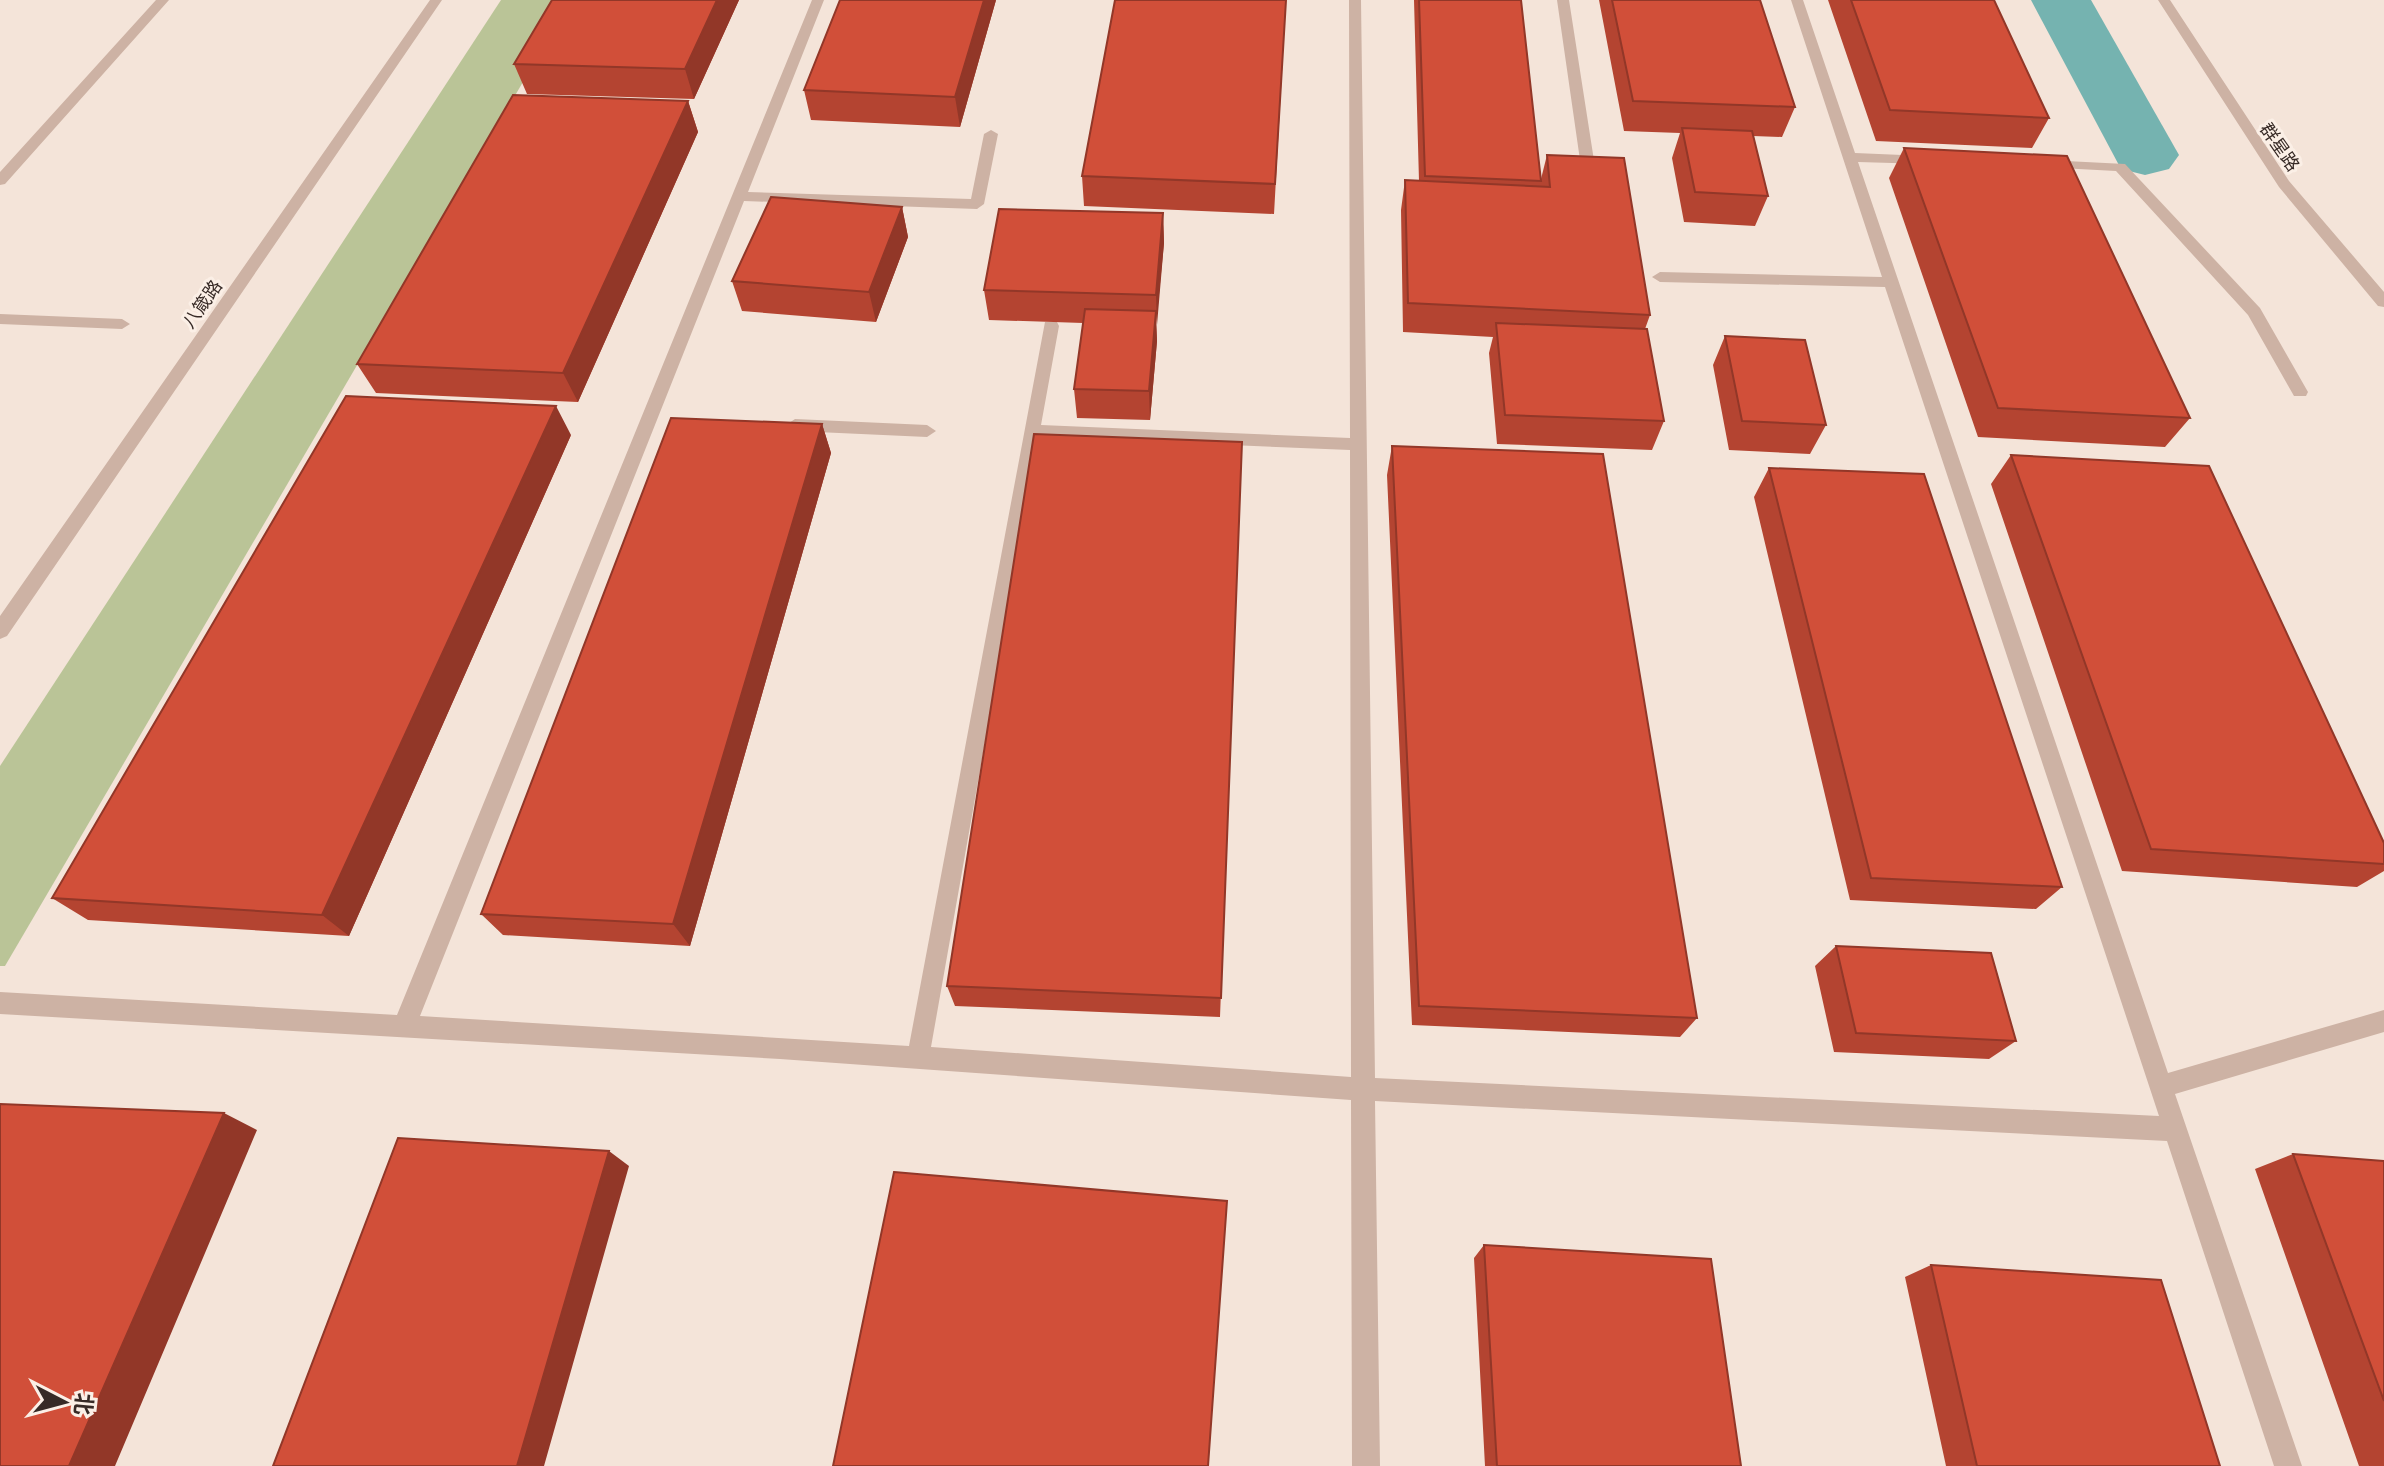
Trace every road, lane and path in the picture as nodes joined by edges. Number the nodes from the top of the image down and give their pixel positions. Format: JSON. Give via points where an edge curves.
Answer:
{"nodes":[{"id":1,"x":163,"y":0,"type":"edge"},
{"id":2,"x":436,"y":0,"type":"edge"},
{"id":3,"x":818,"y":0,"type":"edge"},
{"id":4,"x":1355,"y":0,"type":"edge"},
{"id":5,"x":1563,"y":0,"type":"edge"},
{"id":6,"x":1797,"y":0,"type":"edge"},
{"id":7,"x":2164,"y":0,"type":"edge"},
{"id":8,"x":991,"y":134,"type":"dead end"},
{"id":9,"x":1850,"y":157,"type":"junction"},
{"id":10,"x":1945,"y":161,"type":"edge"},
{"id":11,"x":2025,"y":164,"type":"edge"},
{"id":12,"x":1588,"y":167,"type":"edge"},
{"id":13,"x":0,"y":181,"type":"edge"},
{"id":14,"x":737,"y":196,"type":"junction"},
{"id":15,"x":1660,"y":277,"type":"dead end"},
{"id":16,"x":1892,"y":282,"type":"junction"},
{"id":17,"x":2384,"y":302,"type":"edge"},
{"id":18,"x":0,"y":319,"type":"edge"},
{"id":19,"x":122,"y":324,"type":"dead end"},
{"id":20,"x":1051,"y":326,"type":"edge"},
{"id":21,"x":2300,"y":392,"type":"dead end"},
{"id":22,"x":771,"y":424,"type":"edge"},
{"id":23,"x":927,"y":431,"type":"dead end"},
{"id":24,"x":1032,"y":431,"type":"junction"},
{"id":25,"x":1357,"y":444,"type":"junction"},
{"id":26,"x":0,"y":631,"type":"edge"},
{"id":27,"x":0,"y":1003,"type":"edge"},
{"id":28,"x":2384,"y":1021,"type":"edge"},
{"id":29,"x":404,"y":1027,"type":"junction"},
{"id":30,"x":918,"y":1057,"type":"junction"},
{"id":31,"x":2161,"y":1087,"type":"junction"},
{"id":32,"x":1363,"y":1089,"type":"junction"},
{"id":33,"x":2175,"y":1129,"type":"junction"},
{"id":34,"x":1366,"y":1466,"type":"edge"},
{"id":35,"x":2288,"y":1466,"type":"edge"}],
"edges":[{"from":1,"to":13,"type":"street"},
{"from":2,"to":26,"type":"street","name":"八箴路"},
{"from":3,"to":14,"type":"street"},
{"from":4,"to":25,"type":"street"},
{"from":5,"to":12,"type":"street"},
{"from":6,"to":9,"type":"street"},
{"from":7,"to":17,"type":"street","name":"群星路","via":[[2284,184]]},
{"from":8,"to":14,"type":"street","via":[[977,204]]},
{"from":9,"to":10,"type":"street"},
{"from":9,"to":16,"type":"street"},
{"from":11,"to":21,"type":"street","via":[[2120,167],[2254,312]]},
{"from":14,"to":29,"type":"street","via":[[654,419]]},
{"from":15,"to":16,"type":"street"},
{"from":16,"to":31,"type":"street"},
{"from":18,"to":19,"type":"street"},
{"from":20,"to":24,"type":"street"},
{"from":22,"to":23,"type":"street"},
{"from":24,"to":25,"type":"street"},
{"from":24,"to":30,"type":"street"},
{"from":25,"to":32,"type":"street"},
{"from":27,"to":29,"type":"street"},
{"from":28,"to":31,"type":"street"},
{"from":29,"to":30,"type":"street"},
{"from":30,"to":32,"type":"street"},
{"from":31,"to":33,"type":"street"},
{"from":32,"to":33,"type":"street"},
{"from":32,"to":34,"type":"street"},
{"from":33,"to":35,"type":"street"}]}
